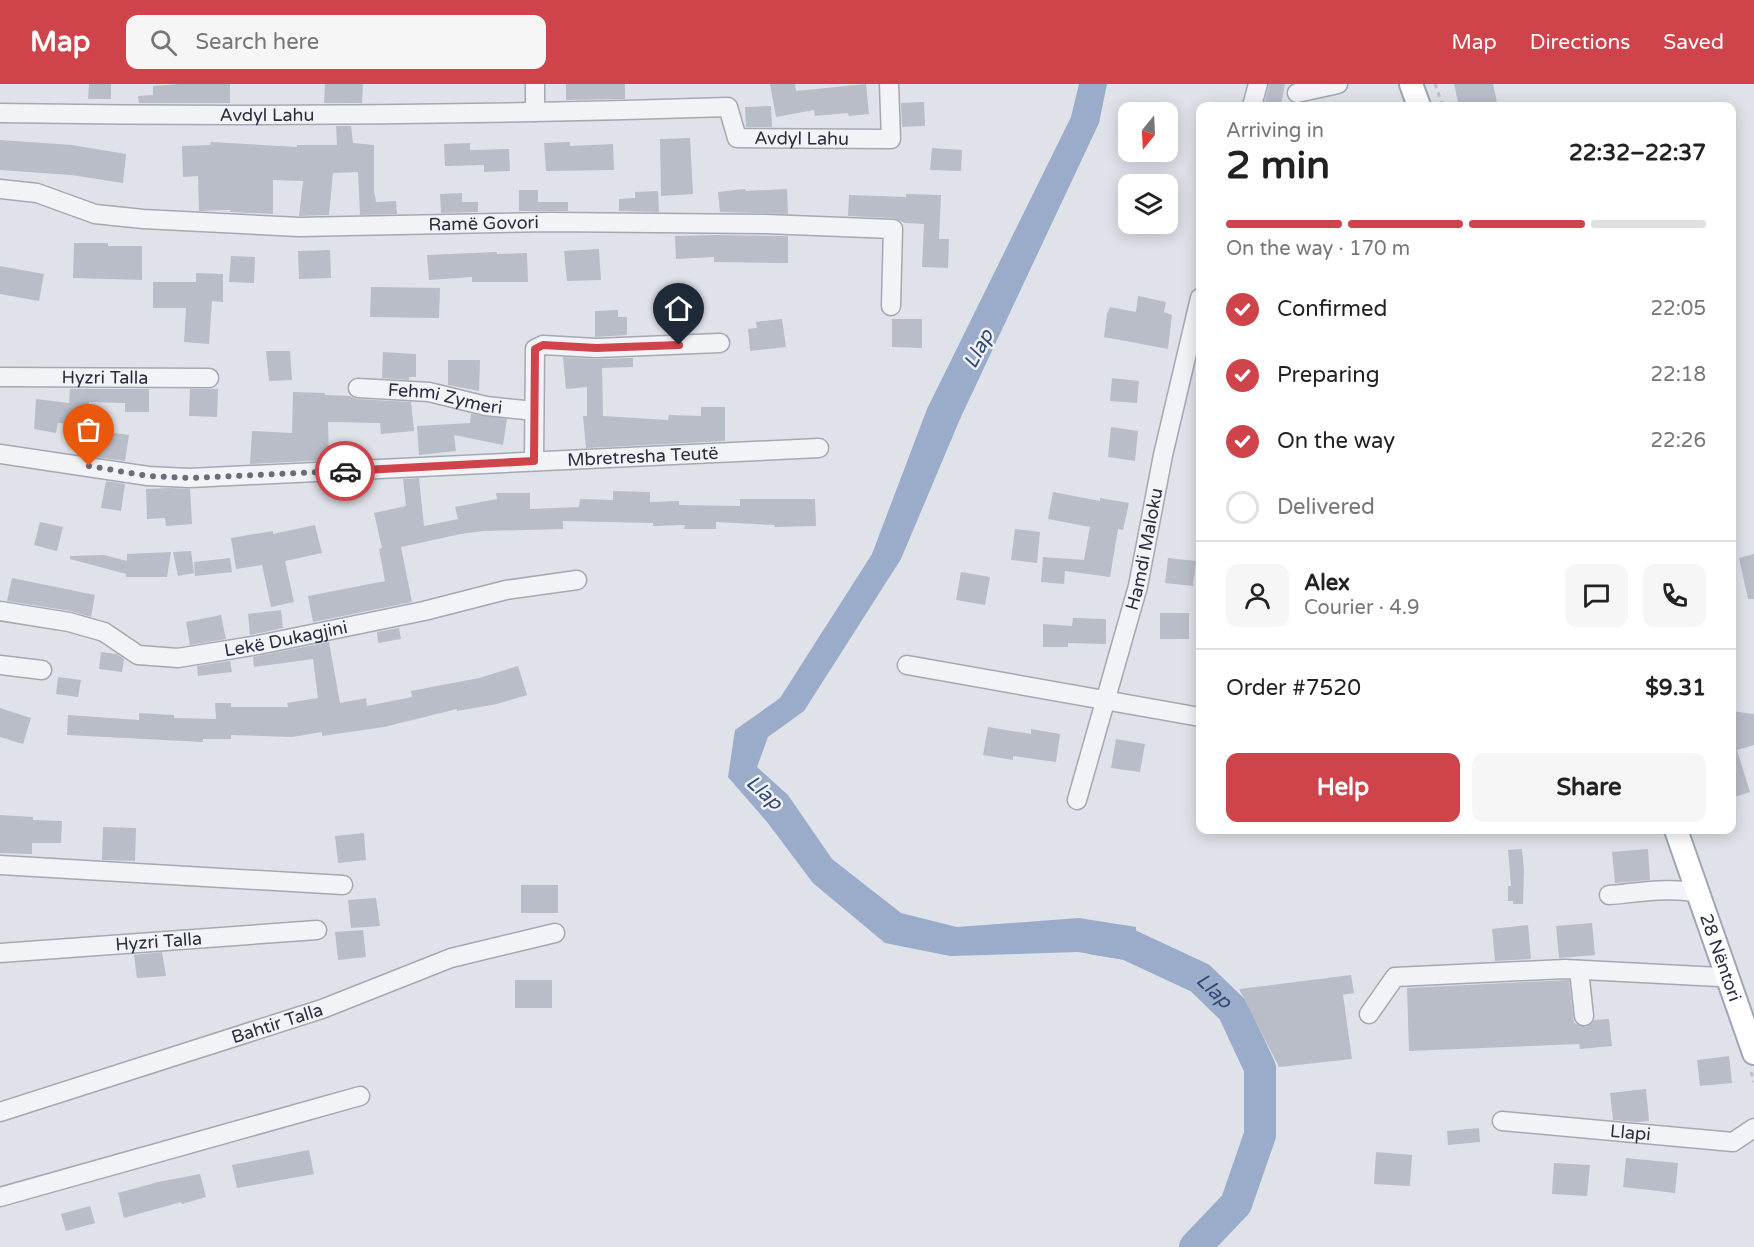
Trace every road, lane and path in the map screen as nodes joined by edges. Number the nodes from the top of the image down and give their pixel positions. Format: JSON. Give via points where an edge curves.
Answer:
{"nodes":[{"id":1,"x":535,"y":84,"type":"edge"},
{"id":2,"x":889,"y":84,"type":"edge"},
{"id":3,"x":1258,"y":84,"type":"edge"},
{"id":4,"x":1338,"y":84,"type":"edge"},
{"id":5,"x":1411,"y":84,"type":"edge"},
{"id":6,"x":1435,"y":84,"type":"edge"},
{"id":7,"x":1297,"y":93,"type":"dead end"},
{"id":8,"x":1253,"y":102,"type":"edge"},
{"id":9,"x":1418,"y":102,"type":"edge"},
{"id":10,"x":1442,"y":102,"type":"edge"},
{"id":11,"x":535,"y":112,"type":"junction"},
{"id":12,"x":0,"y":113,"type":"edge"},
{"id":13,"x":0,"y":189,"type":"edge"},
{"id":14,"x":891,"y":306,"type":"dead end"},
{"id":15,"x":1196,"y":315,"type":"edge"},
{"id":16,"x":720,"y":344,"type":"dead end"},
{"id":17,"x":0,"y":377,"type":"edge"},
{"id":18,"x":209,"y":378,"type":"dead end"},
{"id":19,"x":358,"y":388,"type":"dead end"},
{"id":20,"x":534,"y":411,"type":"junction"},
{"id":21,"x":819,"y":448,"type":"dead end"},
{"id":22,"x":0,"y":454,"type":"edge"},
{"id":23,"x":534,"y":461,"type":"junction"},
{"id":24,"x":577,"y":580,"type":"dead end"},
{"id":25,"x":0,"y":611,"type":"edge"},
{"id":26,"x":0,"y":665,"type":"edge"},
{"id":27,"x":907,"y":665,"type":"dead end"},
{"id":28,"x":42,"y":670,"type":"dead end"},
{"id":29,"x":1105,"y":702,"type":"junction"},
{"id":30,"x":1196,"y":716,"type":"edge"},
{"id":31,"x":1077,"y":800,"type":"dead end"},
{"id":32,"x":1678,"y":834,"type":"edge"},
{"id":33,"x":0,"y":866,"type":"edge"},
{"id":34,"x":343,"y":885,"type":"dead end"},
{"id":35,"x":1700,"y":894,"type":"junction"},
{"id":36,"x":1609,"y":895,"type":"dead end"},
{"id":37,"x":317,"y":930,"type":"dead end"},
{"id":38,"x":555,"y":933,"type":"dead end"},
{"id":39,"x":0,"y":952,"type":"edge"},
{"id":40,"x":1579,"y":970,"type":"junction"},
{"id":41,"x":1728,"y":975,"type":"junction"},
{"id":42,"x":1369,"y":1014,"type":"dead end"},
{"id":43,"x":1584,"y":1016,"type":"dead end"},
{"id":44,"x":1754,"y":1053,"type":"edge"},
{"id":45,"x":360,"y":1096,"type":"dead end"},
{"id":46,"x":0,"y":1112,"type":"edge"},
{"id":47,"x":1502,"y":1121,"type":"dead end"},
{"id":48,"x":1754,"y":1128,"type":"edge"},
{"id":49,"x":0,"y":1197,"type":"edge"}],
"edges":[{"from":1,"to":11,"type":"street"},
{"from":2,"to":11,"type":"street","name":"Avdyl Lahu","via":[[891,139],[737,138],[728,107]]},
{"from":3,"to":8,"type":"street"},
{"from":4,"to":7,"type":"street"},
{"from":5,"to":9,"type":"main road"},
{"from":6,"to":10,"type":"path"},
{"from":11,"to":12,"type":"street","name":"Avdyl Lahu","via":[[230,116]]},
{"from":13,"to":14,"type":"street","name":"Ramë Govori","via":[[37,193],[95,214],[299,227],[562,222],[893,229]]},
{"from":15,"to":29,"type":"street","name":"Hamdi Maloku","via":[[1137,586]]},
{"from":16,"to":20,"type":"street","via":[[596,348],[543,345],[535,349]]},
{"from":17,"to":18,"type":"street","name":"Hyzri Talla"},
{"from":19,"to":20,"type":"street","name":"Fehmi Zymeri","via":[[429,392],[486,406]]},
{"from":20,"to":23,"type":"street"},
{"from":21,"to":23,"type":"street","name":"Mbretresha Teutë"},
{"from":22,"to":23,"type":"street","name":"Mbretresha Teutë","via":[[148,476],[189,478]]},
{"from":24,"to":25,"type":"street","name":"Lekë Dukagjini","via":[[506,590],[424,612],[178,658],[138,655],[104,632]]},
{"from":26,"to":28,"type":"street"},
{"from":27,"to":29,"type":"street"},
{"from":29,"to":30,"type":"street"},
{"from":29,"to":31,"type":"street","name":"Hamdi Maloku"},
{"from":32,"to":35,"type":"main road","name":"28 Nëntori"},
{"from":33,"to":34,"type":"street"},
{"from":35,"to":36,"type":"street","name":"28 Nëntori","via":[[1680,891]]},
{"from":35,"to":41,"type":"main road","name":"28 Nëntori"},
{"from":37,"to":39,"type":"street","name":"Hyzri Talla"},
{"from":38,"to":46,"type":"street","name":"Bahtir Talla","via":[[451,958],[322,1009]]},
{"from":40,"to":41,"type":"street"},
{"from":40,"to":42,"type":"street","via":[[1395,977]]},
{"from":40,"to":43,"type":"street"},
{"from":41,"to":44,"type":"main road","name":"28 Nëntori"},
{"from":45,"to":49,"type":"street"},
{"from":47,"to":48,"type":"street","name":"Llapi","via":[[1733,1142]]}]}
